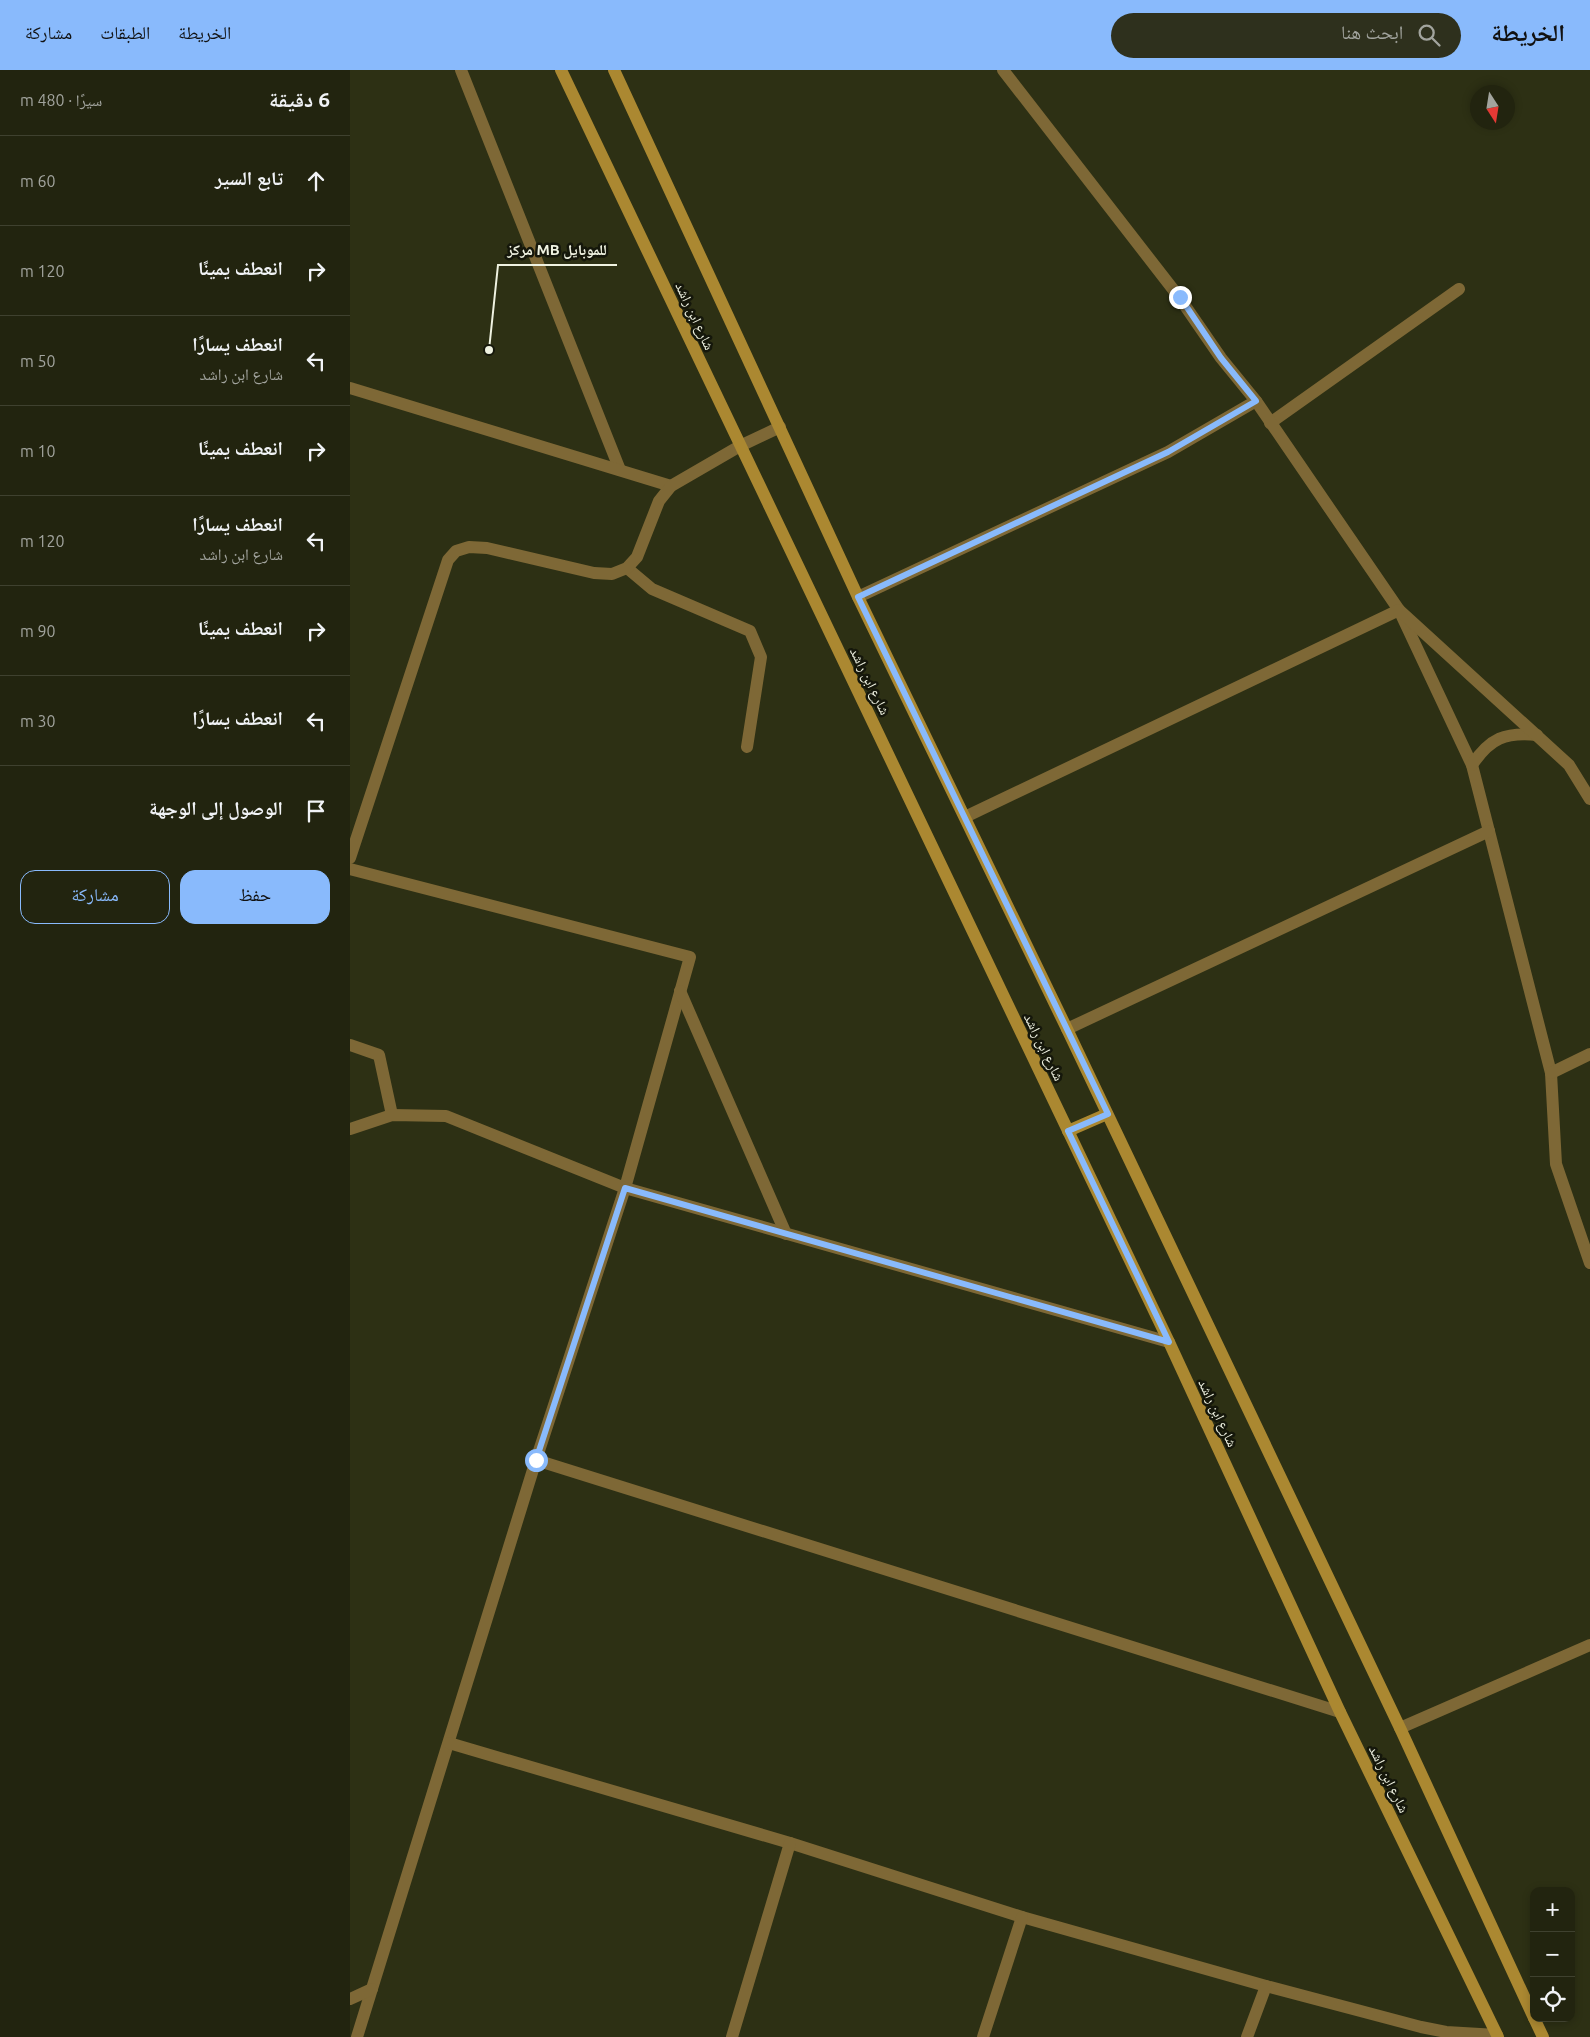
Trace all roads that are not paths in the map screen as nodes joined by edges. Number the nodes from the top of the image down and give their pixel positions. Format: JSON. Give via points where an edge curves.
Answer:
{"nodes":[{"id":1,"x":461,"y":70,"type":"edge"},
{"id":2,"x":562,"y":70,"type":"edge"},
{"id":3,"x":614,"y":70,"type":"edge"},
{"id":4,"x":1003,"y":70,"type":"edge"},
{"id":5,"x":1459,"y":289,"type":"dead end"},
{"id":6,"x":350,"y":388,"type":"edge"},
{"id":7,"x":1256,"y":401,"type":"junction"},
{"id":8,"x":1270,"y":423,"type":"junction"},
{"id":9,"x":780,"y":427,"type":"junction"},
{"id":10,"x":740,"y":446,"type":"junction"},
{"id":11,"x":620,"y":470,"type":"junction"},
{"id":12,"x":671,"y":486,"type":"junction"},
{"id":13,"x":627,"y":568,"type":"junction"},
{"id":14,"x":858,"y":597,"type":"junction"},
{"id":15,"x":1399,"y":610,"type":"junction"},
{"id":16,"x":1537,"y":735,"type":"junction"},
{"id":17,"x":747,"y":747,"type":"dead end"},
{"id":18,"x":1472,"y":765,"type":"junction"},
{"id":19,"x":1590,"y":799,"type":"edge"},
{"id":20,"x":965,"y":817,"type":"junction"},
{"id":21,"x":1489,"y":831,"type":"junction"},
{"id":22,"x":350,"y":858,"type":"edge"},
{"id":23,"x":350,"y":869,"type":"edge"},
{"id":24,"x":680,"y":991,"type":"junction"},
{"id":25,"x":1067,"y":1029,"type":"junction"},
{"id":26,"x":350,"y":1045,"type":"edge"},
{"id":27,"x":1590,"y":1054,"type":"edge"},
{"id":28,"x":1551,"y":1073,"type":"junction"},
{"id":29,"x":1108,"y":1114,"type":"junction"},
{"id":30,"x":392,"y":1115,"type":"junction"},
{"id":31,"x":350,"y":1129,"type":"edge"},
{"id":32,"x":1068,"y":1131,"type":"junction"},
{"id":33,"x":625,"y":1188,"type":"junction"},
{"id":34,"x":786,"y":1234,"type":"junction"},
{"id":35,"x":1590,"y":1264,"type":"edge"},
{"id":36,"x":1169,"y":1342,"type":"junction"},
{"id":37,"x":536,"y":1460,"type":"junction"},
{"id":38,"x":1590,"y":1645,"type":"edge"},
{"id":39,"x":1340,"y":1712,"type":"junction"},
{"id":40,"x":1400,"y":1728,"type":"junction"},
{"id":41,"x":450,"y":1743,"type":"junction"},
{"id":42,"x":790,"y":1843,"type":"junction"},
{"id":43,"x":1022,"y":1917,"type":"junction"},
{"id":44,"x":1266,"y":1986,"type":"junction"},
{"id":45,"x":372,"y":1989,"type":"junction"},
{"id":46,"x":350,"y":1999,"type":"edge"},
{"id":47,"x":1530,"y":2009,"type":"edge"},
{"id":48,"x":1536,"y":2022,"type":"edge"},
{"id":49,"x":1498,"y":2036,"type":"edge"},
{"id":50,"x":356,"y":2037,"type":"edge"},
{"id":51,"x":732,"y":2037,"type":"edge"},
{"id":52,"x":983,"y":2037,"type":"edge"},
{"id":53,"x":1247,"y":2037,"type":"edge"},
{"id":54,"x":1543,"y":2037,"type":"edge"}],
"edges":[{"from":1,"to":11,"type":"street"},
{"from":2,"to":10,"type":"main road","name":"شارع ابن راشد"},
{"from":3,"to":9,"type":"main road","name":"شارع ابن راشد"},
{"from":4,"to":7,"type":"street","via":[[1180,297],[1221,358]]},
{"from":5,"to":8,"type":"street"},
{"from":6,"to":11,"type":"street"},
{"from":7,"to":8,"type":"street"},
{"from":7,"to":14,"type":"street","via":[[1168,452]]},
{"from":8,"to":15,"type":"street"},
{"from":9,"to":10,"type":"street"},
{"from":9,"to":14,"type":"main road","name":"شارع ابن راشد"},
{"from":10,"to":12,"type":"street"},
{"from":10,"to":32,"type":"main road","name":"شارع ابن راشد"},
{"from":11,"to":12,"type":"street"},
{"from":12,"to":13,"type":"street","via":[[659,501],[637,557]]},
{"from":13,"to":17,"type":"street","via":[[652,589],[750,630],[761,657]]},
{"from":13,"to":22,"type":"street","via":[[612,574],[594,573],[487,548],[469,547],[456,552],[448,560]]},
{"from":14,"to":20,"type":"main road","name":"شارع ابن راشد"},
{"from":15,"to":16,"type":"street"},
{"from":15,"to":18,"type":"street"},
{"from":15,"to":20,"type":"street"},
{"from":16,"to":18,"type":"street","via":[[1519,733],[1499,738],[1482,749]]},
{"from":16,"to":19,"type":"street","via":[[1569,765]]},
{"from":18,"to":21,"type":"street"},
{"from":20,"to":25,"type":"main road","name":"شارع ابن راشد"},
{"from":21,"to":25,"type":"street"},
{"from":21,"to":28,"type":"street"},
{"from":23,"to":24,"type":"street","via":[[690,958]]},
{"from":24,"to":33,"type":"street"},
{"from":24,"to":34,"type":"street"},
{"from":25,"to":29,"type":"main road","name":"شارع ابن راشد"},
{"from":26,"to":30,"type":"street","via":[[379,1055]]},
{"from":27,"to":28,"type":"street"},
{"from":28,"to":35,"type":"street","via":[[1556,1164]]},
{"from":29,"to":32,"type":"main road"},
{"from":29,"to":40,"type":"main road","name":"شارع ابن راشد"},
{"from":30,"to":31,"type":"street"},
{"from":30,"to":33,"type":"street","via":[[446,1116]]},
{"from":32,"to":36,"type":"main road","name":"شارع ابن راشد"},
{"from":33,"to":34,"type":"street"},
{"from":33,"to":37,"type":"street"},
{"from":34,"to":36,"type":"street"},
{"from":36,"to":39,"type":"main road","name":"شارع ابن راشد"},
{"from":37,"to":39,"type":"street"},
{"from":37,"to":41,"type":"street"},
{"from":38,"to":40,"type":"street"},
{"from":39,"to":49,"type":"main road","name":"شارع ابن راشد"},
{"from":40,"to":47,"type":"main road","name":"شارع ابن راشد"},
{"from":41,"to":42,"type":"street"},
{"from":41,"to":45,"type":"street"},
{"from":42,"to":43,"type":"street"},
{"from":42,"to":51,"type":"street"},
{"from":43,"to":44,"type":"street"},
{"from":43,"to":52,"type":"street"},
{"from":44,"to":49,"type":"street","via":[[1421,2027]]},
{"from":44,"to":53,"type":"street"},
{"from":45,"to":46,"type":"street"},
{"from":45,"to":50,"type":"street"},
{"from":48,"to":54,"type":"main road","name":"شارع ابن راشد"}]}
